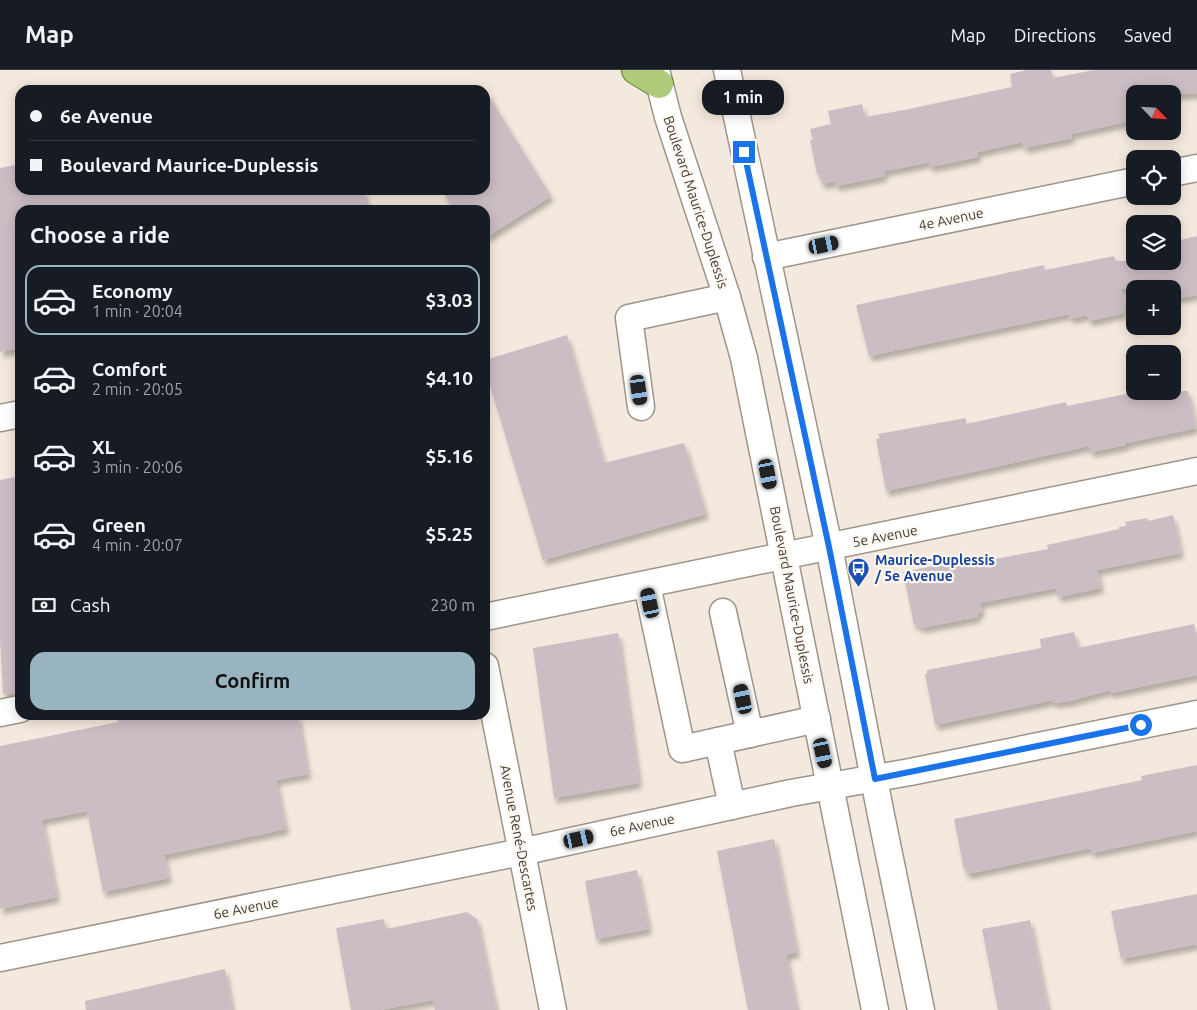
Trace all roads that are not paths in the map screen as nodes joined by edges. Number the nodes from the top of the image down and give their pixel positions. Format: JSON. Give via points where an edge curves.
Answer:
{"nodes":[{"id":1,"x":636,"y":70,"type":"edge"},
{"id":2,"x":727,"y":70,"type":"edge"},
{"id":3,"x":657,"y":77,"type":"edge"},
{"id":4,"x":1197,"y":168,"type":"edge"},
{"id":5,"x":1181,"y":171,"type":"edge"},
{"id":6,"x":1126,"y":183,"type":"edge"},
{"id":7,"x":766,"y":257,"type":"junction"},
{"id":8,"x":726,"y":297,"type":"junction"},
{"id":9,"x":642,"y":407,"type":"dead end"},
{"id":10,"x":15,"y":415,"type":"edge"},
{"id":11,"x":0,"y":418,"type":"edge"},
{"id":12,"x":1197,"y":471,"type":"edge"},
{"id":13,"x":829,"y":547,"type":"junction"},
{"id":14,"x":784,"y":557,"type":"junction"},
{"id":15,"x":646,"y":584,"type":"junction"},
{"id":16,"x":723,"y":612,"type":"dead end"},
{"id":17,"x":490,"y":616,"type":"edge"},
{"id":18,"x":490,"y":692,"type":"edge"},
{"id":19,"x":15,"y":710,"type":"edge"},
{"id":20,"x":0,"y":713,"type":"edge"},
{"id":21,"x":1197,"y":714,"type":"edge"},
{"id":22,"x":817,"y":719,"type":"junction"},
{"id":23,"x":750,"y":734,"type":"junction"},
{"id":24,"x":718,"y":741,"type":"junction"},
{"id":25,"x":875,"y":779,"type":"junction"},
{"id":26,"x":831,"y":787,"type":"junction"},
{"id":27,"x":732,"y":806,"type":"junction"},
{"id":28,"x":521,"y":852,"type":"junction"},
{"id":29,"x":0,"y":958,"type":"edge"},
{"id":30,"x":553,"y":1010,"type":"edge"},
{"id":31,"x":875,"y":1010,"type":"edge"},
{"id":32,"x":921,"y":1010,"type":"edge"}],
"edges":[{"from":1,"to":3,"type":"main road"},
{"from":2,"to":7,"type":"street"},
{"from":3,"to":8,"type":"street","name":"Boulevard Maurice-Duplessis"},
{"from":4,"to":5,"type":"street"},
{"from":6,"to":7,"type":"street","name":"4e Avenue"},
{"from":7,"to":13,"type":"street"},
{"from":8,"to":9,"type":"street","via":[[629,318]]},
{"from":8,"to":14,"type":"street","name":"Boulevard Maurice-Duplessis","via":[[744,358]]},
{"from":10,"to":11,"type":"street"},
{"from":12,"to":13,"type":"street","name":"5e Avenue"},
{"from":13,"to":14,"type":"street","name":"5e Avenue"},
{"from":13,"to":25,"type":"street"},
{"from":14,"to":15,"type":"street","name":"5e Avenue"},
{"from":14,"to":22,"type":"street","name":"Boulevard Maurice-Duplessis"},
{"from":15,"to":17,"type":"street","name":"5e Avenue"},
{"from":15,"to":24,"type":"street","via":[[682,749]]},
{"from":16,"to":23,"type":"street"},
{"from":18,"to":28,"type":"street","name":"Avenue René-Descartes"},
{"from":19,"to":20,"type":"street"},
{"from":21,"to":25,"type":"street","name":"6e Avenue"},
{"from":22,"to":23,"type":"street"},
{"from":22,"to":26,"type":"street","name":"Boulevard Maurice-Duplessis"},
{"from":23,"to":24,"type":"street"},
{"from":24,"to":27,"type":"street"},
{"from":25,"to":26,"type":"street","name":"6e Avenue"},
{"from":25,"to":32,"type":"street"},
{"from":26,"to":27,"type":"street","name":"6e Avenue"},
{"from":26,"to":31,"type":"street","name":"Boulevard Maurice-Duplessis"},
{"from":27,"to":28,"type":"street","name":"6e Avenue"},
{"from":28,"to":29,"type":"street","name":"6e Avenue"},
{"from":28,"to":30,"type":"street","name":"Avenue René-Descartes"}]}
